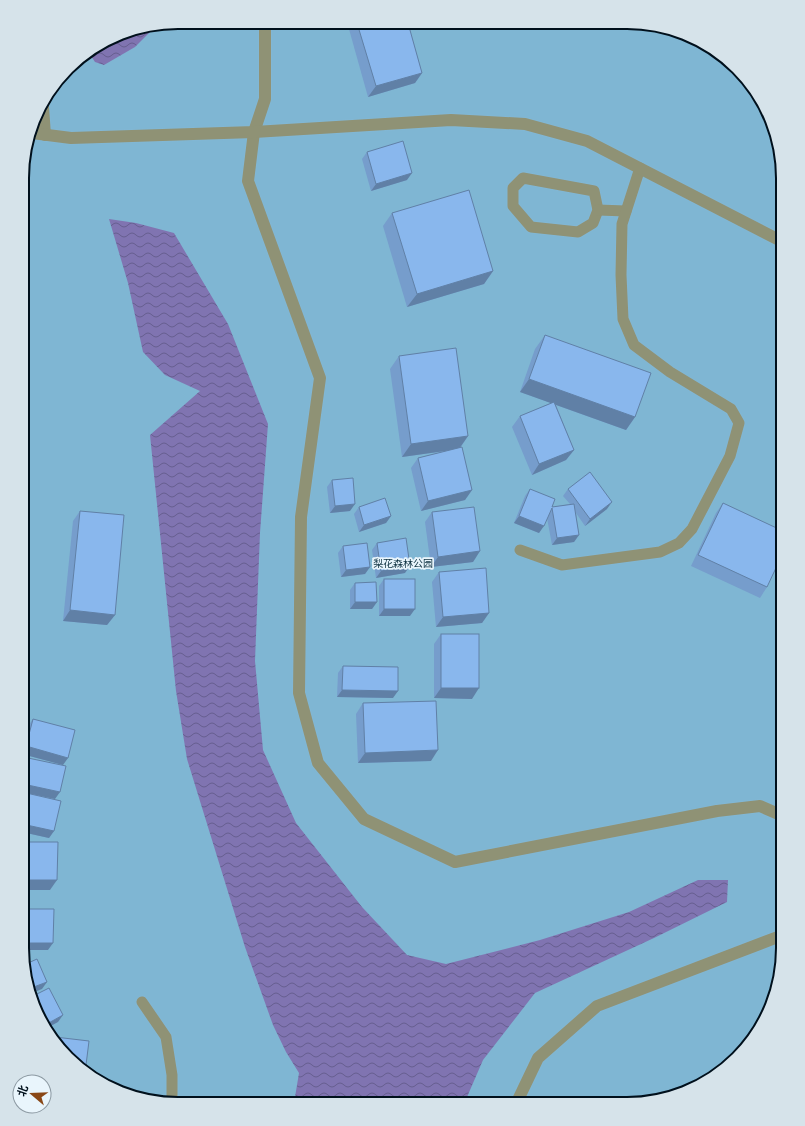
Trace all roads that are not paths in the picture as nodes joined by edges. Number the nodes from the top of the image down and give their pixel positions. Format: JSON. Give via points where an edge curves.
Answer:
{"nodes":[{"id":1,"x":265,"y":29,"type":"edge"},
{"id":2,"x":43,"y":114,"type":"edge"},
{"id":3,"x":254,"y":132,"type":"junction"},
{"id":4,"x":36,"y":134,"type":"edge"},
{"id":5,"x":45,"y":135,"type":"junction"},
{"id":6,"x":640,"y":168,"type":"junction"},
{"id":7,"x":598,"y":210,"type":"junction"},
{"id":8,"x":626,"y":211,"type":"junction"},
{"id":9,"x":776,"y":238,"type":"edge"},
{"id":10,"x":520,"y":550,"type":"dead end"},
{"id":11,"x":776,"y":813,"type":"edge"},
{"id":12,"x":776,"y":939,"type":"edge"},
{"id":13,"x":142,"y":1002,"type":"dead end"},
{"id":14,"x":172,"y":1097,"type":"edge"},
{"id":15,"x":519,"y":1097,"type":"edge"}],
"edges":[{"from":1,"to":3,"type":"street","via":[[266,99]]},
{"from":2,"to":5,"type":"street"},
{"from":3,"to":5,"type":"street","via":[[71,138]]},
{"from":3,"to":6,"type":"street","via":[[451,120],[525,124],[587,140]]},
{"from":3,"to":11,"type":"street","via":[[248,181],[320,378],[301,517],[299,693],[318,763],[364,819],[454,862],[717,811],[760,806]]},
{"from":4,"to":5,"type":"street"},
{"from":6,"to":8,"type":"lane"},
{"from":6,"to":9,"type":"street"},
{"from":7,"to":7,"type":"lane","via":[[594,192],[523,178],[512,188],[513,206],[531,227],[578,232],[593,223]]},
{"from":7,"to":8,"type":"lane"},
{"from":8,"to":10,"type":"lane","via":[[622,224],[623,319],[634,345],[670,372],[731,409],[739,423],[730,456],[692,529],[679,543],[660,552],[562,565]]},
{"from":12,"to":15,"type":"street","via":[[597,1006],[538,1058]]},
{"from":13,"to":14,"type":"lane","via":[[166,1037],[172,1075]]}]}
